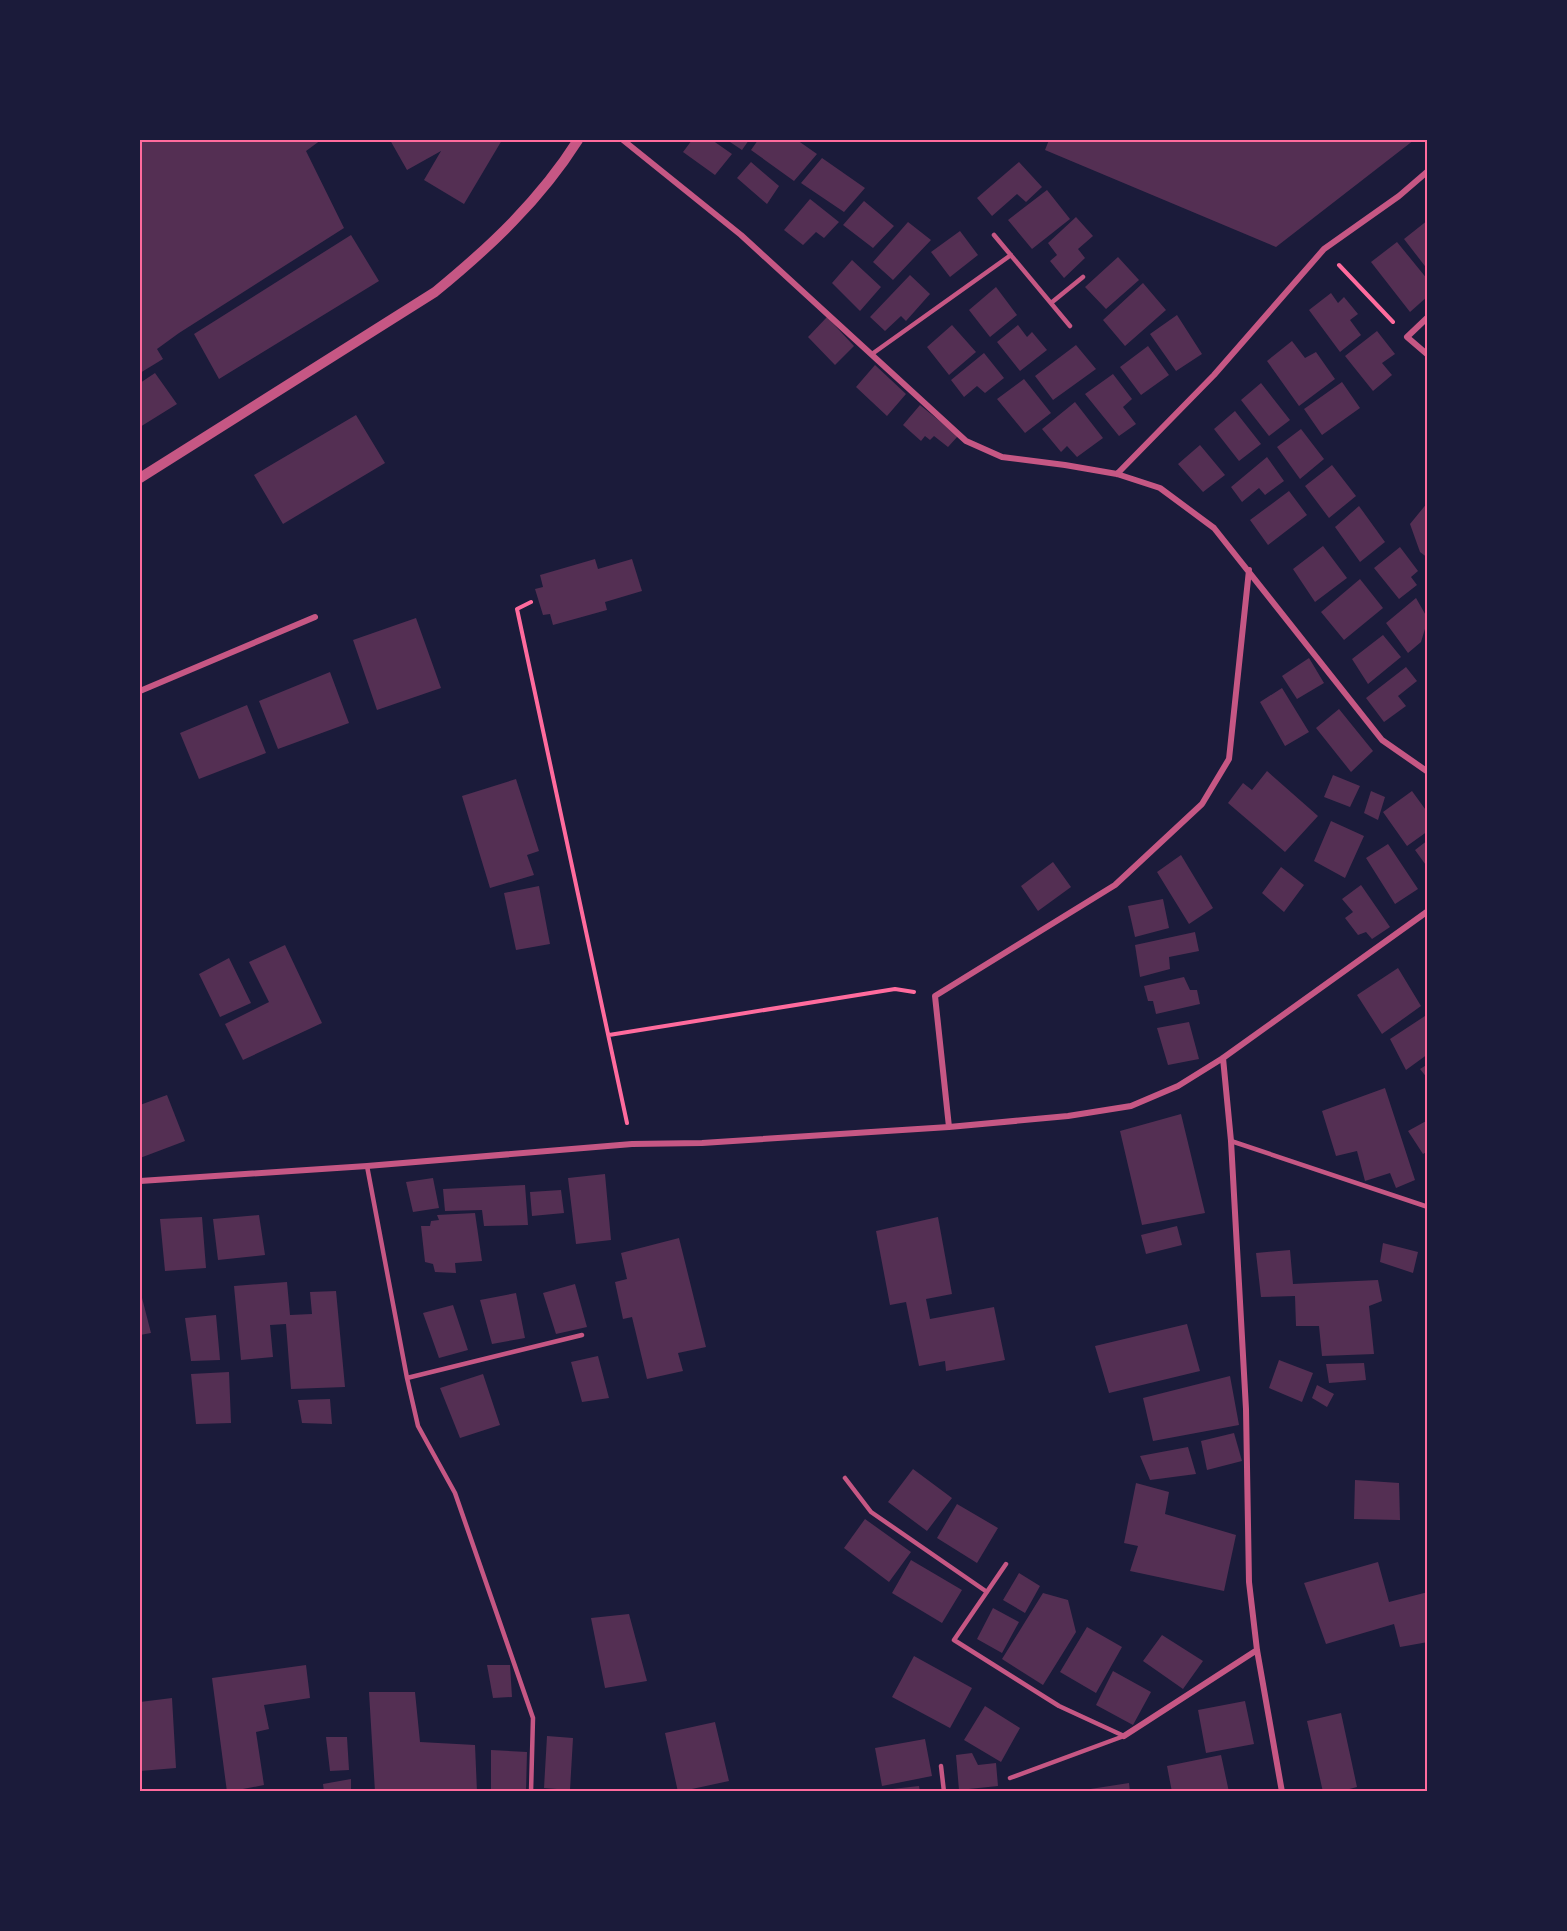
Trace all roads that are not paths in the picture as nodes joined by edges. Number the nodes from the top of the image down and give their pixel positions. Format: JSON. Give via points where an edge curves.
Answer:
{"nodes":[{"id":1,"x":578,"y":140,"type":"edge"},
{"id":2,"x":623,"y":140,"type":"edge"},
{"id":3,"x":1428,"y":171,"type":"edge"},
{"id":4,"x":994,"y":235,"type":"dead end"},
{"id":5,"x":1011,"y":255,"type":"junction"},
{"id":6,"x":1083,"y":277,"type":"dead end"},
{"id":7,"x":1051,"y":303,"type":"junction"},
{"id":8,"x":1428,"y":317,"type":"edge"},
{"id":9,"x":1070,"y":326,"type":"dead end"},
{"id":10,"x":872,"y":354,"type":"junction"},
{"id":11,"x":1428,"y":355,"type":"edge"},
{"id":12,"x":1117,"y":474,"type":"junction"},
{"id":13,"x":140,"y":477,"type":"edge"},
{"id":14,"x":1249,"y":570,"type":"junction"},
{"id":15,"x":315,"y":618,"type":"dead end"},
{"id":16,"x":140,"y":691,"type":"edge"},
{"id":17,"x":1428,"y":772,"type":"edge"},
{"id":18,"x":1428,"y":911,"type":"edge"},
{"id":19,"x":1223,"y":1058,"type":"junction"},
{"id":20,"x":949,"y":1127,"type":"junction"},
{"id":21,"x":1231,"y":1141,"type":"junction"},
{"id":22,"x":367,"y":1166,"type":"junction"},
{"id":23,"x":140,"y":1181,"type":"edge"},
{"id":24,"x":1428,"y":1207,"type":"edge"},
{"id":25,"x":582,"y":1335,"type":"dead end"},
{"id":26,"x":407,"y":1378,"type":"junction"},
{"id":27,"x":845,"y":1479,"type":"dead end"},
{"id":28,"x":1006,"y":1564,"type":"dead end"},
{"id":29,"x":987,"y":1592,"type":"junction"},
{"id":30,"x":1257,"y":1650,"type":"junction"},
{"id":31,"x":1124,"y":1736,"type":"junction"},
{"id":32,"x":941,"y":1766,"type":"dead end"},
{"id":33,"x":1010,"y":1778,"type":"dead end"},
{"id":34,"x":531,"y":1791,"type":"edge"},
{"id":35,"x":944,"y":1791,"type":"edge"},
{"id":36,"x":1282,"y":1791,"type":"edge"}],
"edges":[{"from":1,"to":13,"type":"street","via":[[522,214],[435,292]]},
{"from":2,"to":10,"type":"street","via":[[741,235]]},
{"from":3,"to":12,"type":"street","via":[[1324,249],[1214,375]]},
{"from":4,"to":5,"type":"lane"},
{"from":5,"to":7,"type":"lane"},
{"from":5,"to":10,"type":"lane"},
{"from":6,"to":7,"type":"lane"},
{"from":7,"to":9,"type":"lane"},
{"from":8,"to":11,"type":"street","via":[[1407,337]]},
{"from":10,"to":12,"type":"street","via":[[966,441],[1002,457]]},
{"from":12,"to":14,"type":"street","via":[[1160,488],[1214,528]]},
{"from":14,"to":17,"type":"street","via":[[1382,740]]},
{"from":14,"to":20,"type":"street","via":[[1229,759],[1202,804],[1115,885],[936,996]]},
{"from":15,"to":16,"type":"street"},
{"from":18,"to":19,"type":"street"},
{"from":19,"to":20,"type":"street","via":[[1178,1086],[1131,1106]]},
{"from":19,"to":21,"type":"street"},
{"from":20,"to":22,"type":"street","via":[[632,1144]]},
{"from":21,"to":24,"type":"lane"},
{"from":21,"to":30,"type":"street","via":[[1246,1409],[1249,1582]]},
{"from":22,"to":23,"type":"street"},
{"from":22,"to":26,"type":"lane"},
{"from":25,"to":26,"type":"lane"},
{"from":26,"to":34,"type":"lane","via":[[418,1426],[455,1493],[533,1718]]},
{"from":27,"to":29,"type":"lane","via":[[871,1512]]},
{"from":28,"to":29,"type":"lane"},
{"from":29,"to":31,"type":"lane","via":[[954,1640],[1059,1707]]},
{"from":30,"to":31,"type":"street"},
{"from":30,"to":36,"type":"street"},
{"from":31,"to":33,"type":"lane"},
{"from":32,"to":35,"type":"lane"}]}
